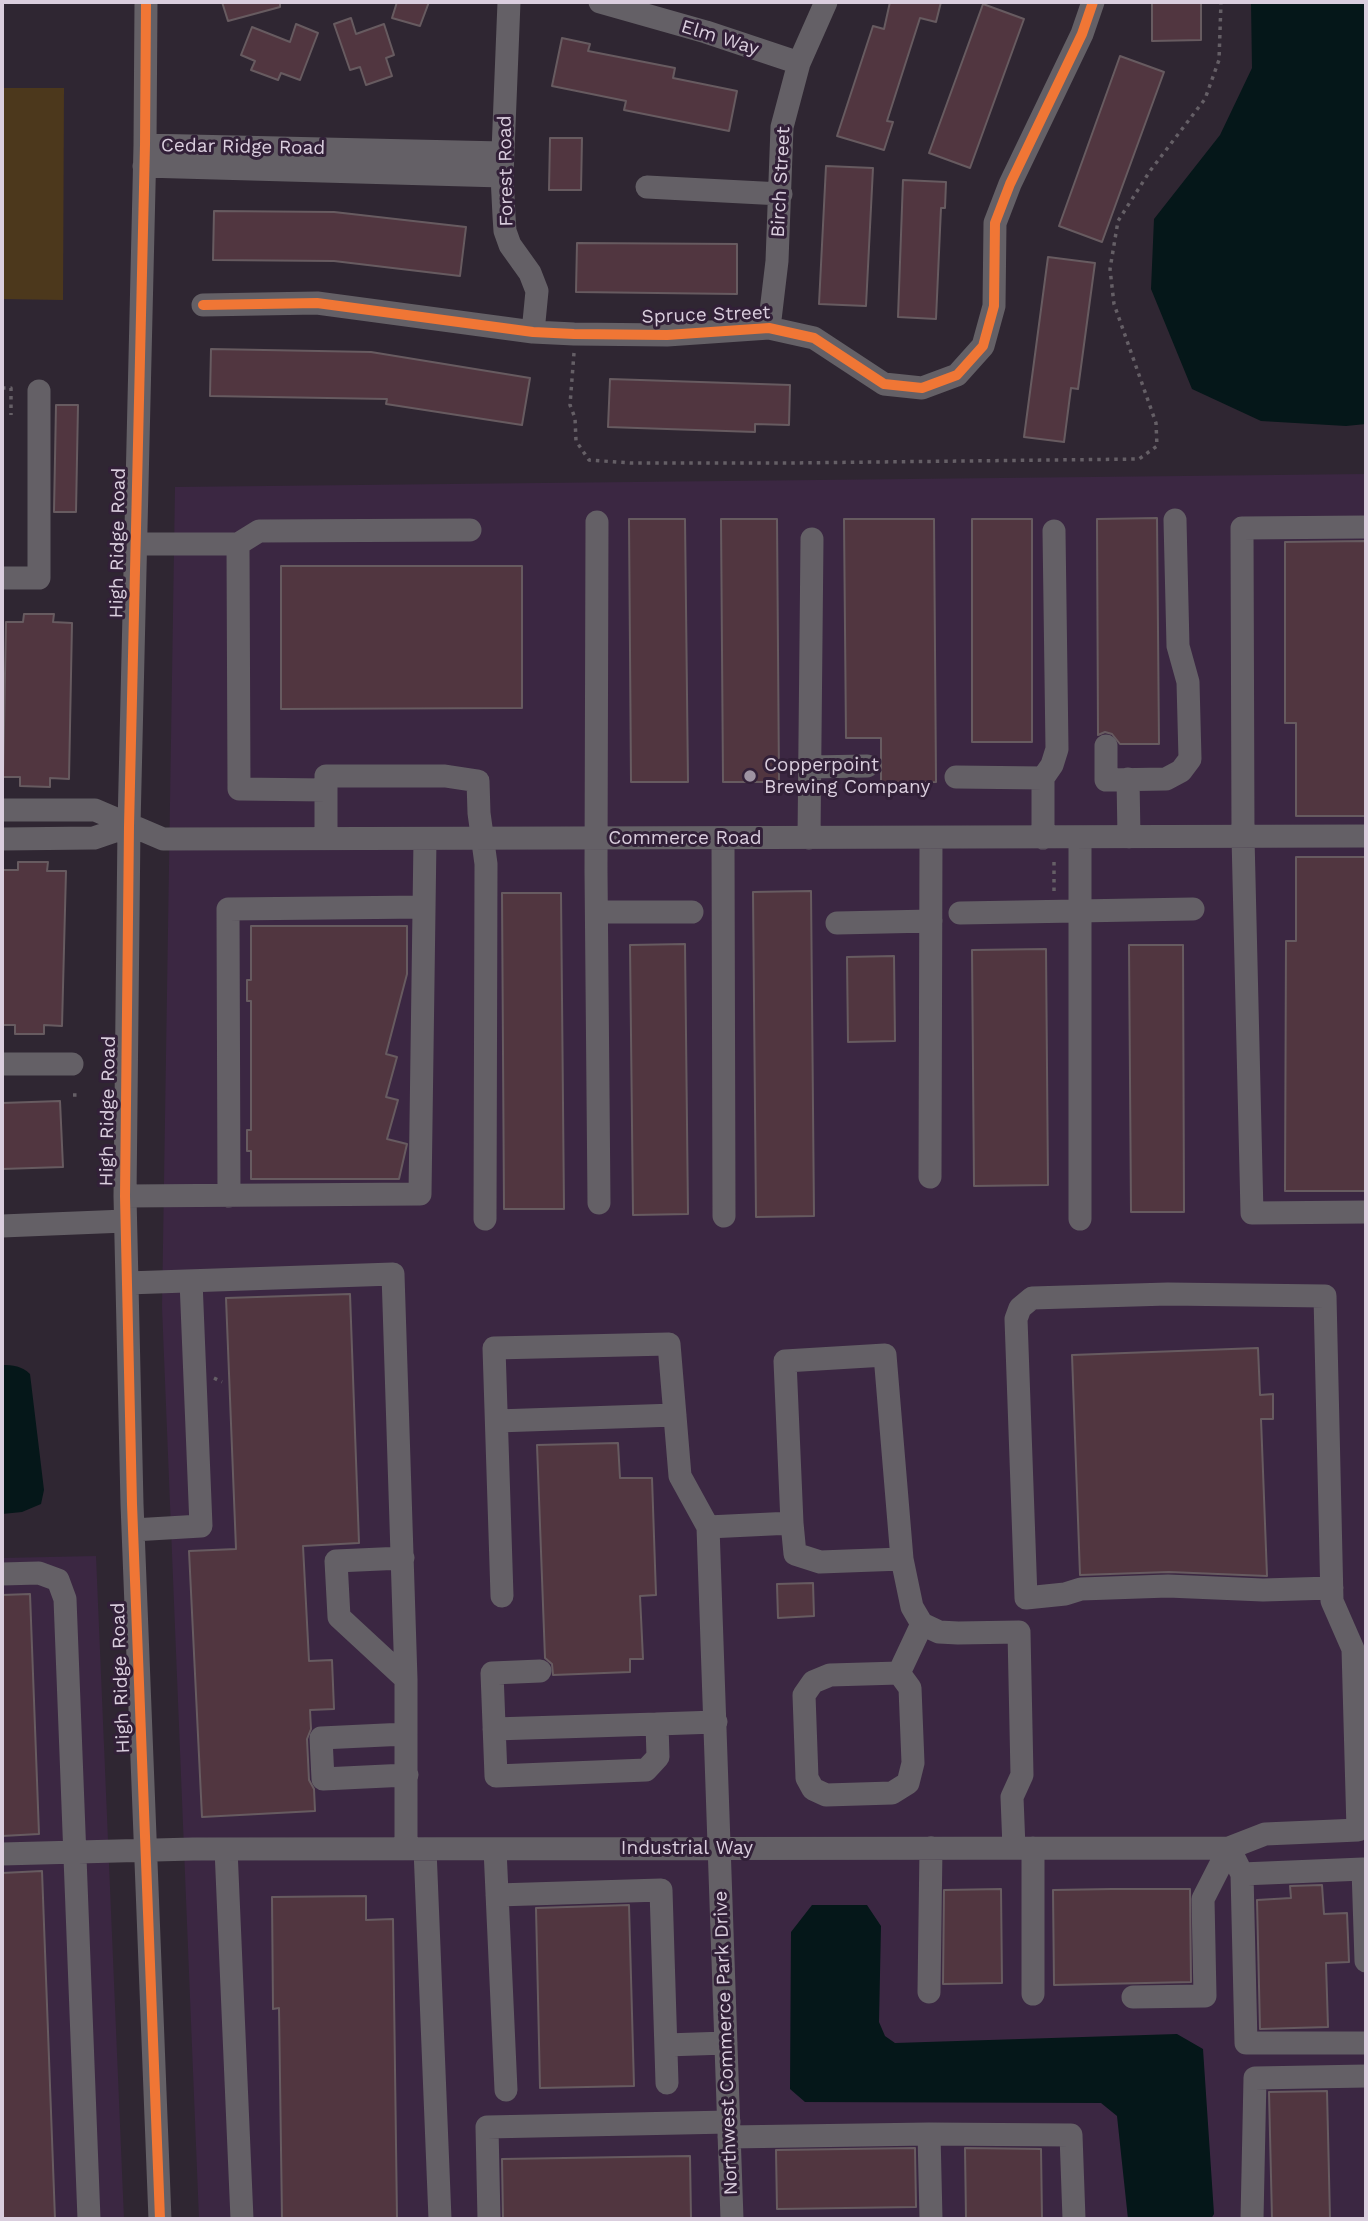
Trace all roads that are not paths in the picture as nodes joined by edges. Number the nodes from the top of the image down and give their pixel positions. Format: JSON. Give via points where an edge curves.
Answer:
{"nodes":[{"id":1,"x":146,"y":2,"type":"edge"},
{"id":2,"x":509,"y":2,"type":"edge"},
{"id":3,"x":600,"y":2,"type":"edge"},
{"id":4,"x":826,"y":2,"type":"edge"},
{"id":5,"x":1093,"y":2,"type":"edge"},
{"id":6,"x":799,"y":63,"type":"junction"},
{"id":7,"x":144,"y":155,"type":"junction"},
{"id":8,"x":503,"y":165,"type":"junction"},
{"id":9,"x":647,"y":187,"type":"dead end"},
{"id":10,"x":781,"y":194,"type":"junction"},
{"id":11,"x":203,"y":304,"type":"dead end"},
{"id":12,"x":769,"y":328,"type":"junction"},
{"id":13,"x":533,"y":332,"type":"junction"},
{"id":14,"x":39,"y":391,"type":"dead end"},
{"id":15,"x":1175,"y":520,"type":"dead end"},
{"id":16,"x":597,"y":522,"type":"dead end"},
{"id":17,"x":1366,"y":527,"type":"edge"},
{"id":18,"x":470,"y":530,"type":"dead end"},
{"id":19,"x":1054,"y":531,"type":"dead end"},
{"id":20,"x":812,"y":539,"type":"dead end"},
{"id":21,"x":135,"y":544,"type":"junction"},
{"id":22,"x":238,"y":544,"type":"junction"},
{"id":23,"x":2,"y":578,"type":"edge"},
{"id":24,"x":1106,"y":746,"type":"dead end"},
{"id":25,"x":867,"y":766,"type":"dead end"},
{"id":26,"x":809,"y":767,"type":"junction"},
{"id":27,"x":956,"y":778,"type":"dead end"},
{"id":28,"x":1043,"y":778,"type":"junction"},
{"id":29,"x":1128,"y":779,"type":"junction"},
{"id":30,"x":326,"y":790,"type":"junction"},
{"id":31,"x":2,"y":810,"type":"edge"},
{"id":32,"x":129,"y":825,"type":"junction"},
{"id":33,"x":1366,"y":836,"type":"edge"},
{"id":34,"x":1129,"y":837,"type":"junction"},
{"id":35,"x":1243,"y":837,"type":"junction"},
{"id":36,"x":327,"y":838,"type":"junction"},
{"id":37,"x":596,"y":838,"type":"junction"},
{"id":38,"x":723,"y":838,"type":"junction"},
{"id":39,"x":809,"y":838,"type":"junction"},
{"id":40,"x":931,"y":838,"type":"junction"},
{"id":41,"x":1043,"y":838,"type":"junction"},
{"id":42,"x":1080,"y":838,"type":"junction"},
{"id":43,"x":2,"y":839,"type":"edge"},
{"id":44,"x":425,"y":839,"type":"junction"},
{"id":45,"x":482,"y":839,"type":"junction"},
{"id":46,"x":424,"y":907,"type":"junction"},
{"id":47,"x":1193,"y":909,"type":"dead end"},
{"id":48,"x":597,"y":912,"type":"junction"},
{"id":49,"x":692,"y":912,"type":"dead end"},
{"id":50,"x":1080,"y":912,"type":"junction"},
{"id":51,"x":960,"y":913,"type":"dead end"},
{"id":52,"x":931,"y":921,"type":"junction"},
{"id":53,"x":837,"y":923,"type":"dead end"},
{"id":54,"x":72,"y":1063,"type":"dead end"},
{"id":55,"x":2,"y":1064,"type":"edge"},
{"id":56,"x":930,"y":1177,"type":"dead end"},
{"id":57,"x":125,"y":1196,"type":"junction"},
{"id":58,"x":229,"y":1196,"type":"junction"},
{"id":59,"x":599,"y":1203,"type":"dead end"},
{"id":60,"x":1366,"y":1212,"type":"edge"},
{"id":61,"x":724,"y":1216,"type":"dead end"},
{"id":62,"x":485,"y":1219,"type":"dead end"},
{"id":63,"x":1080,"y":1219,"type":"dead end"},
{"id":64,"x":125,"y":1221,"type":"junction"},
{"id":65,"x":2,"y":1226,"type":"edge"},
{"id":66,"x":191,"y":1281,"type":"junction"},
{"id":67,"x":127,"y":1283,"type":"junction"},
{"id":68,"x":675,"y":1415,"type":"junction"},
{"id":69,"x":497,"y":1422,"type":"junction"},
{"id":70,"x":792,"y":1522,"type":"junction"},
{"id":71,"x":708,"y":1527,"type":"junction"},
{"id":72,"x":133,"y":1530,"type":"junction"},
{"id":73,"x":402,"y":1558,"type":"junction"},
{"id":74,"x":902,"y":1559,"type":"junction"},
{"id":75,"x":2,"y":1574,"type":"edge"},
{"id":76,"x":1332,"y":1588,"type":"junction"},
{"id":77,"x":502,"y":1596,"type":"dead end"},
{"id":78,"x":922,"y":1625,"type":"junction"},
{"id":79,"x":540,"y":1671,"type":"dead end"},
{"id":80,"x":899,"y":1673,"type":"junction"},
{"id":81,"x":406,"y":1679,"type":"junction"},
{"id":82,"x":716,"y":1721,"type":"junction"},
{"id":83,"x":657,"y":1724,"type":"junction"},
{"id":84,"x":494,"y":1729,"type":"junction"},
{"id":85,"x":407,"y":1734,"type":"junction"},
{"id":86,"x":407,"y":1775,"type":"junction"},
{"id":87,"x":1362,"y":1830,"type":"edge"},
{"id":88,"x":931,"y":1848,"type":"junction"},
{"id":89,"x":1023,"y":1848,"type":"junction"},
{"id":90,"x":1229,"y":1848,"type":"junction"},
{"id":91,"x":226,"y":1849,"type":"junction"},
{"id":92,"x":416,"y":1849,"type":"junction"},
{"id":93,"x":495,"y":1849,"type":"junction"},
{"id":94,"x":720,"y":1849,"type":"junction"},
{"id":95,"x":145,"y":1850,"type":"junction"},
{"id":96,"x":73,"y":1852,"type":"junction"},
{"id":97,"x":2,"y":1854,"type":"edge"},
{"id":98,"x":1242,"y":1874,"type":"junction"},
{"id":99,"x":497,"y":1895,"type":"junction"},
{"id":100,"x":1366,"y":1961,"type":"edge"},
{"id":101,"x":929,"y":1992,"type":"dead end"},
{"id":102,"x":1033,"y":1994,"type":"dead end"},
{"id":103,"x":1133,"y":1997,"type":"dead end"},
{"id":104,"x":726,"y":2043,"type":"junction"},
{"id":105,"x":1366,"y":2043,"type":"edge"},
{"id":106,"x":666,"y":2045,"type":"junction"},
{"id":107,"x":1366,"y":2076,"type":"edge"},
{"id":108,"x":667,"y":2083,"type":"dead end"},
{"id":109,"x":506,"y":2090,"type":"dead end"},
{"id":110,"x":729,"y":2129,"type":"junction"},
{"id":111,"x":929,"y":2134,"type":"junction"},
{"id":112,"x":89,"y":2219,"type":"edge"},
{"id":113,"x":160,"y":2219,"type":"edge"},
{"id":114,"x":242,"y":2219,"type":"edge"},
{"id":115,"x":440,"y":2219,"type":"edge"},
{"id":116,"x":489,"y":2219,"type":"edge"},
{"id":117,"x":732,"y":2219,"type":"edge"},
{"id":118,"x":931,"y":2219,"type":"edge"},
{"id":119,"x":1074,"y":2219,"type":"edge"},
{"id":120,"x":1252,"y":2219,"type":"edge"}],
"edges":[{"from":1,"to":7,"type":"street","name":"High Ridge Road"},
{"from":2,"to":8,"type":"street","name":"Forest Road"},
{"from":3,"to":6,"type":"street","name":"Elm Way"},
{"from":4,"to":6,"type":"street","name":"Birch Street"},
{"from":5,"to":12,"type":"street","name":"Spruce Street","via":[[995,222],[994,306],[983,346],[957,375],[922,388],[884,384],[814,338]]},
{"from":6,"to":10,"type":"street","name":"Birch Street","via":[[782,127]]},
{"from":7,"to":8,"type":"street","name":"Cedar Ridge Road"},
{"from":7,"to":21,"type":"street","name":"High Ridge Road"},
{"from":8,"to":13,"type":"street","name":"Forest Road","via":[[505,231],[537,291]]},
{"from":9,"to":10,"type":"street"},
{"from":10,"to":12,"type":"street","name":"Birch Street"},
{"from":11,"to":13,"type":"street","name":"Spruce Street","via":[[317,303]]},
{"from":12,"to":13,"type":"street","name":"Spruce Street","via":[[667,335]]},
{"from":14,"to":23,"type":"street","via":[[39,578]]},
{"from":15,"to":29,"type":"street","via":[[1178,646],[1188,682],[1190,759],[1166,779]]},
{"from":16,"to":37,"type":"street"},
{"from":17,"to":35,"type":"street","via":[[1242,528]]},
{"from":18,"to":22,"type":"street","via":[[259,531]]},
{"from":19,"to":28,"type":"street","via":[[1057,749]]},
{"from":20,"to":26,"type":"street"},
{"from":21,"to":22,"type":"street"},
{"from":21,"to":32,"type":"street","name":"High Ridge Road"},
{"from":22,"to":30,"type":"street","via":[[239,789]]},
{"from":24,"to":29,"type":"street","via":[[1106,780]]},
{"from":25,"to":26,"type":"street"},
{"from":26,"to":39,"type":"street"},
{"from":27,"to":28,"type":"street"},
{"from":28,"to":41,"type":"street"},
{"from":29,"to":34,"type":"street"},
{"from":30,"to":36,"type":"street"},
{"from":30,"to":45,"type":"street","via":[[326,776],[445,776],[478,781]]},
{"from":31,"to":32,"type":"street","name":"Commerce Road","via":[[95,810]]},
{"from":32,"to":36,"type":"street","name":"Commerce Road","via":[[163,839]]},
{"from":32,"to":43,"type":"street","via":[[94,838]]},
{"from":32,"to":57,"type":"street","name":"High Ridge Road"},
{"from":33,"to":35,"type":"street","name":"Commerce Road"},
{"from":34,"to":35,"type":"street","name":"Commerce Road"},
{"from":34,"to":42,"type":"street","name":"Commerce Road"},
{"from":35,"to":60,"type":"street","via":[[1252,1213]]},
{"from":36,"to":44,"type":"street","name":"Commerce Road"},
{"from":37,"to":38,"type":"street","name":"Commerce Road"},
{"from":37,"to":45,"type":"street","name":"Commerce Road"},
{"from":37,"to":48,"type":"street"},
{"from":38,"to":39,"type":"street","name":"Commerce Road"},
{"from":38,"to":61,"type":"street"},
{"from":39,"to":40,"type":"street","name":"Commerce Road"},
{"from":40,"to":41,"type":"street","name":"Commerce Road"},
{"from":40,"to":52,"type":"street"},
{"from":41,"to":42,"type":"street","name":"Commerce Road"},
{"from":42,"to":50,"type":"street"},
{"from":44,"to":45,"type":"street","name":"Commerce Road"},
{"from":44,"to":46,"type":"street"},
{"from":45,"to":62,"type":"street","via":[[486,864]]},
{"from":46,"to":58,"type":"street","via":[[420,1194]]},
{"from":46,"to":58,"type":"street","via":[[228,909]]},
{"from":47,"to":50,"type":"street"},
{"from":48,"to":49,"type":"street"},
{"from":48,"to":59,"type":"street"},
{"from":50,"to":51,"type":"street"},
{"from":50,"to":63,"type":"street"},
{"from":52,"to":53,"type":"street"},
{"from":52,"to":56,"type":"street"},
{"from":54,"to":55,"type":"street"},
{"from":57,"to":58,"type":"street"},
{"from":57,"to":64,"type":"street","name":"High Ridge Road"},
{"from":64,"to":65,"type":"street"},
{"from":64,"to":67,"type":"street","name":"High Ridge Road"},
{"from":66,"to":67,"type":"street"},
{"from":66,"to":72,"type":"street","via":[[201,1526]]},
{"from":66,"to":73,"type":"street","via":[[393,1274]]},
{"from":67,"to":72,"type":"street","name":"High Ridge Road"},
{"from":68,"to":69,"type":"street"},
{"from":68,"to":69,"type":"street","via":[[669,1344],[494,1348]]},
{"from":68,"to":71,"type":"street","via":[[680,1476]]},
{"from":69,"to":77,"type":"street"},
{"from":70,"to":71,"type":"street"},
{"from":70,"to":74,"type":"street","via":[[795,1554],[820,1562]]},
{"from":70,"to":74,"type":"street","via":[[785,1361],[885,1355]]},
{"from":71,"to":82,"type":"street","name":"Northwest Commerce Park Drive"},
{"from":72,"to":95,"type":"street","name":"High Ridge Road"},
{"from":73,"to":81,"type":"street"},
{"from":73,"to":81,"type":"street","via":[[336,1561],[339,1617]]},
{"from":74,"to":78,"type":"street","via":[[912,1607]]},
{"from":75,"to":96,"type":"street","via":[[39,1573],[58,1580],[65,1599]]},
{"from":76,"to":76,"type":"street","via":[[1325,1296],[1168,1294],[1040,1297],[1025,1302],[1016,1319],[1026,1598],[1081,1589],[1168,1586]]},
{"from":76,"to":87,"type":"street","via":[[1332,1601],[1353,1649]]},
{"from":78,"to":80,"type":"street"},
{"from":78,"to":89,"type":"street","via":[[939,1632],[1019,1632],[1022,1775],[1012,1797]]},
{"from":79,"to":84,"type":"street","via":[[492,1673]]},
{"from":80,"to":80,"type":"street","via":[[910,1688],[913,1763],[908,1783],[892,1793],[826,1795],[813,1789],[807,1778],[804,1695],[813,1682],[830,1675]]},
{"from":81,"to":85,"type":"street"},
{"from":82,"to":83,"type":"street"},
{"from":82,"to":94,"type":"street","name":"Northwest Commerce Park Drive"},
{"from":83,"to":84,"type":"street"},
{"from":83,"to":84,"type":"street","via":[[658,1757],[646,1770],[496,1776]]},
{"from":85,"to":86,"type":"street"},
{"from":85,"to":86,"type":"street","via":[[321,1738],[323,1779]]},
{"from":86,"to":92,"type":"street"},
{"from":87,"to":90,"type":"street","via":[[1265,1834]]},
{"from":88,"to":89,"type":"street","name":"Industrial Way"},
{"from":88,"to":94,"type":"street","name":"Industrial Way"},
{"from":88,"to":101,"type":"street"},
{"from":89,"to":90,"type":"street","name":"Industrial Way"},
{"from":89,"to":102,"type":"street"},
{"from":90,"to":98,"type":"street"},
{"from":90,"to":103,"type":"street","via":[[1203,1899],[1205,1996]]},
{"from":91,"to":92,"type":"street","name":"Industrial Way"},
{"from":91,"to":95,"type":"street","name":"Industrial Way"},
{"from":91,"to":114,"type":"street"},
{"from":92,"to":93,"type":"street","name":"Industrial Way"},
{"from":92,"to":115,"type":"street"},
{"from":93,"to":94,"type":"street","name":"Industrial Way"},
{"from":93,"to":99,"type":"street"},
{"from":94,"to":104,"type":"street","name":"Northwest Commerce Park Drive"},
{"from":95,"to":96,"type":"street","name":"Industrial Way"},
{"from":95,"to":113,"type":"street","name":"High Ridge Road"},
{"from":96,"to":97,"type":"street","name":"Industrial Way"},
{"from":96,"to":112,"type":"street"},
{"from":98,"to":100,"type":"street","via":[[1363,1869]]},
{"from":98,"to":105,"type":"street","via":[[1246,2043]]},
{"from":99,"to":106,"type":"street","via":[[661,1890]]},
{"from":99,"to":109,"type":"street"},
{"from":104,"to":106,"type":"street"},
{"from":104,"to":110,"type":"street","name":"Northwest Commerce Park Drive"},
{"from":106,"to":108,"type":"street"},
{"from":107,"to":120,"type":"street","via":[[1255,2078]]},
{"from":110,"to":111,"type":"street"},
{"from":110,"to":116,"type":"street","via":[[487,2127]]},
{"from":110,"to":117,"type":"street","name":"Northwest Commerce Park Drive"},
{"from":111,"to":118,"type":"street"},
{"from":111,"to":119,"type":"street","via":[[1071,2136]]}]}
